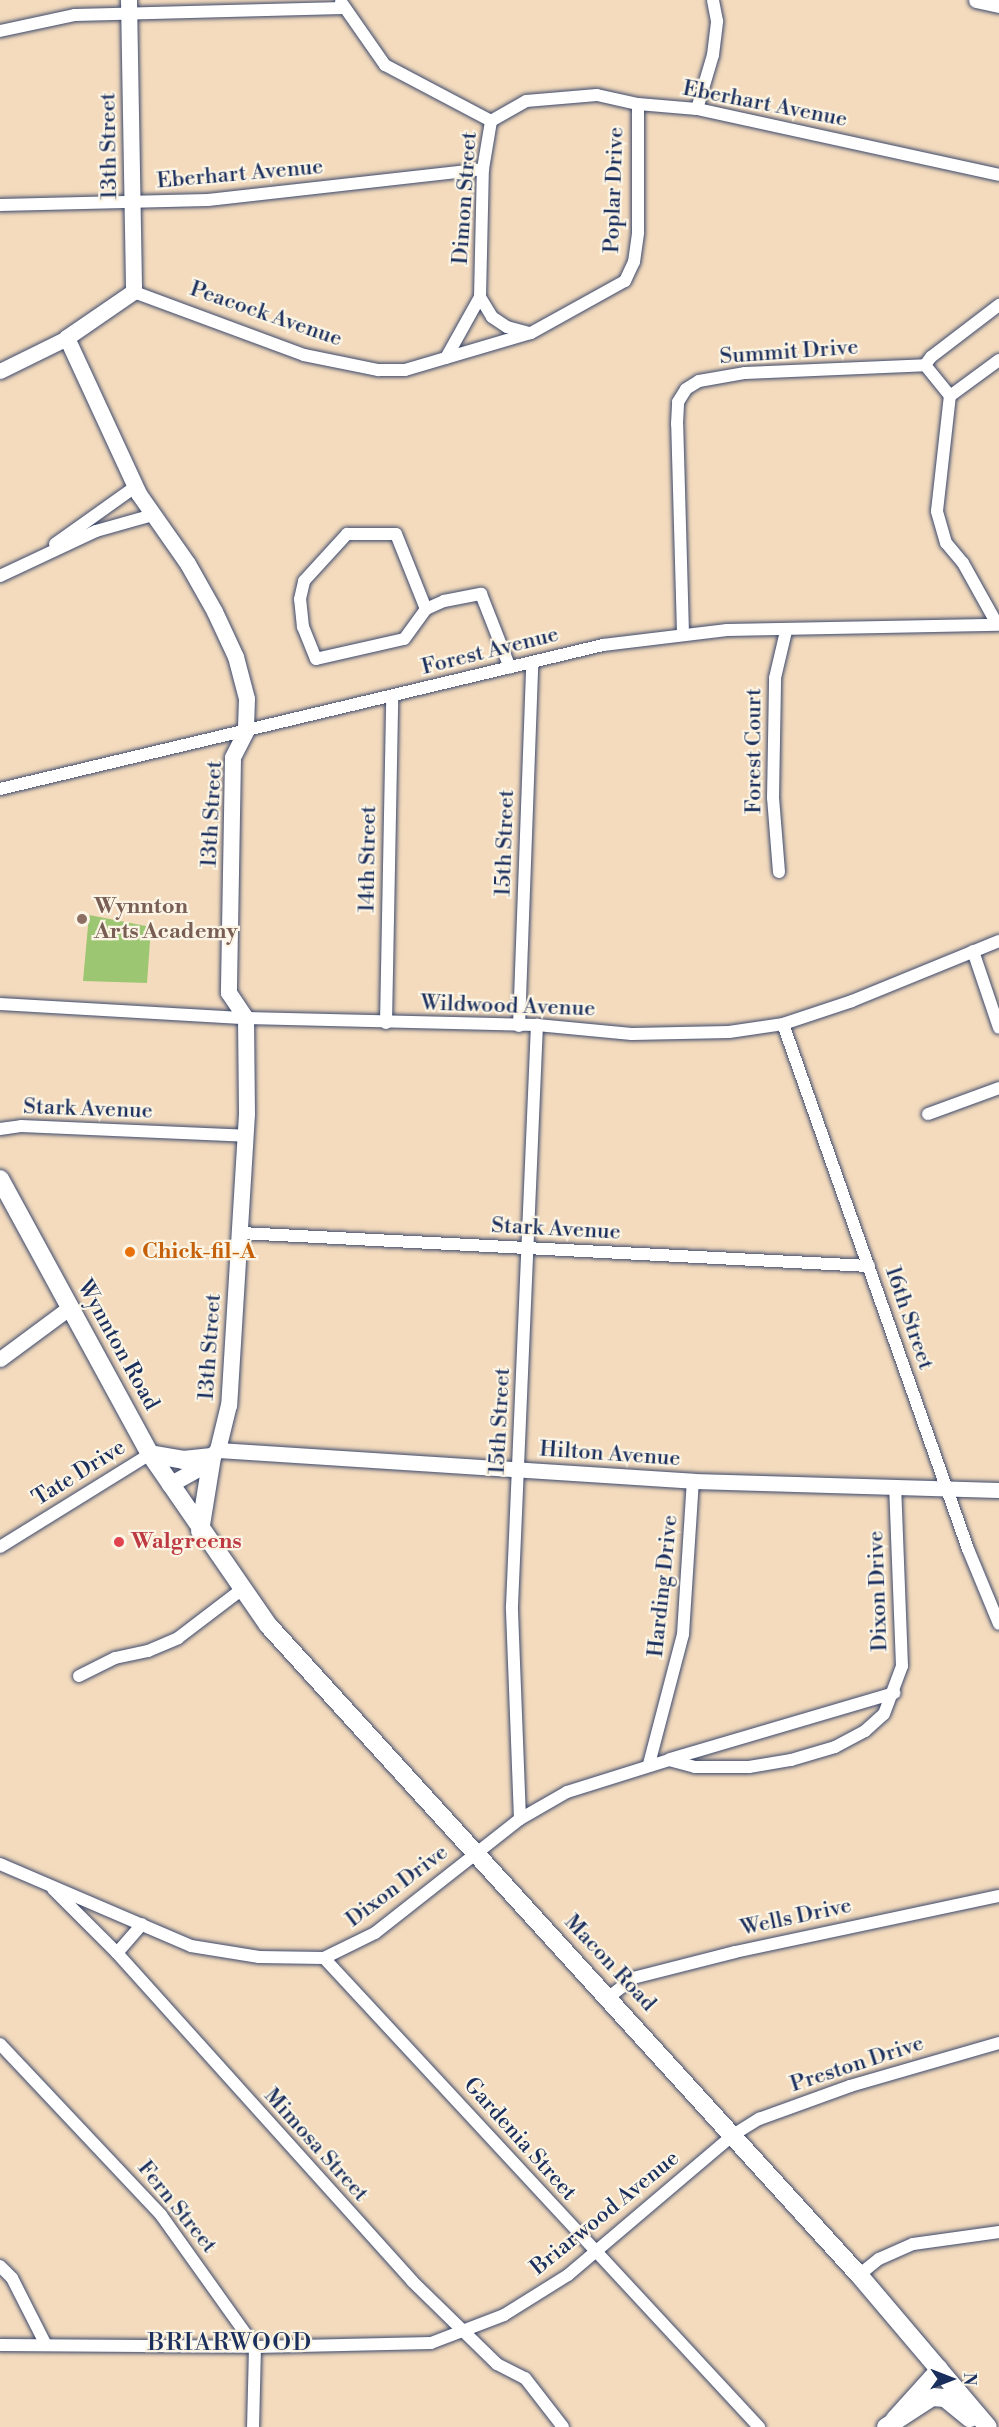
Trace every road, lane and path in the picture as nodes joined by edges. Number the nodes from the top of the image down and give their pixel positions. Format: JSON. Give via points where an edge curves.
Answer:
{"nodes":[{"id":1,"x":713,"y":0,"type":"edge"},
{"id":2,"x":976,"y":0,"type":"edge"},
{"id":3,"x":342,"y":4,"type":"edge"},
{"id":4,"x":999,"y":5,"type":"edge"},
{"id":5,"x":130,"y":6,"type":"edge"},
{"id":6,"x":0,"y":31,"type":"edge"},
{"id":7,"x":638,"y":104,"type":"junction"},
{"id":8,"x":697,"y":109,"type":"junction"},
{"id":9,"x":491,"y":121,"type":"junction"},
{"id":10,"x":483,"y":169,"type":"junction"},
{"id":11,"x":999,"y":175,"type":"edge"},
{"id":12,"x":0,"y":205,"type":"edge"},
{"id":13,"x":132,"y":205,"type":"junction"},
{"id":14,"x":134,"y":292,"type":"junction"},
{"id":15,"x":480,"y":297,"type":"junction"},
{"id":16,"x":599,"y":297,"type":"joint"},
{"id":17,"x":999,"y":305,"type":"edge"},
{"id":18,"x":531,"y":333,"type":"junction"},
{"id":19,"x":67,"y":338,"type":"junction"},
{"id":20,"x":446,"y":358,"type":"junction"},
{"id":21,"x":999,"y":360,"type":"edge"},
{"id":22,"x":926,"y":365,"type":"junction"},
{"id":23,"x":0,"y":371,"type":"edge"},
{"id":24,"x":950,"y":396,"type":"junction"},
{"id":25,"x":135,"y":487,"type":"junction"},
{"id":26,"x":153,"y":515,"type":"junction"},
{"id":27,"x":38,"y":556,"type":"junction"},
{"id":28,"x":0,"y":576,"type":"edge"},
{"id":29,"x":426,"y":609,"type":"junction"},
{"id":30,"x":998,"y":624,"type":"edge"},
{"id":31,"x":786,"y":631,"type":"junction"},
{"id":32,"x":683,"y":633,"type":"junction"},
{"id":33,"x":532,"y":663,"type":"junction"},
{"id":34,"x":510,"y":668,"type":"junction"},
{"id":35,"x":393,"y":696,"type":"junction"},
{"id":36,"x":246,"y":732,"type":"junction"},
{"id":37,"x":0,"y":789,"type":"edge"},
{"id":38,"x":779,"y":872,"type":"dead end"},
{"id":39,"x":999,"y":941,"type":"edge"},
{"id":40,"x":973,"y":951,"type":"junction"},
{"id":41,"x":0,"y":1004,"type":"edge"},
{"id":42,"x":246,"y":1018,"type":"junction"},
{"id":43,"x":386,"y":1023,"type":"junction"},
{"id":44,"x":783,"y":1024,"type":"junction"},
{"id":45,"x":537,"y":1025,"type":"junction"},
{"id":46,"x":519,"y":1026,"type":"junction"},
{"id":47,"x":999,"y":1028,"type":"edge"},
{"id":48,"x":999,"y":1088,"type":"edge"},
{"id":49,"x":928,"y":1114,"type":"dead end"},
{"id":50,"x":0,"y":1129,"type":"edge"},
{"id":51,"x":246,"y":1136,"type":"junction"},
{"id":52,"x":0,"y":1179,"type":"edge"},
{"id":53,"x":241,"y":1233,"type":"junction"},
{"id":54,"x":528,"y":1249,"type":"junction"},
{"id":55,"x":869,"y":1266,"type":"junction"},
{"id":56,"x":69,"y":1308,"type":"junction"},
{"id":57,"x":0,"y":1359,"type":"edge"},
{"id":58,"x":150,"y":1454,"type":"junction"},
{"id":59,"x":215,"y":1454,"type":"junction"},
{"id":60,"x":518,"y":1471,"type":"junction"},
{"id":61,"x":693,"y":1481,"type":"junction"},
{"id":62,"x":170,"y":1485,"type":"junction"},
{"id":63,"x":895,"y":1487,"type":"junction"},
{"id":64,"x":946,"y":1490,"type":"junction"},
{"id":65,"x":999,"y":1490,"type":"edge"},
{"id":66,"x":200,"y":1531,"type":"junction"},
{"id":67,"x":0,"y":1547,"type":"edge"},
{"id":68,"x":241,"y":1590,"type":"junction"},
{"id":69,"x":999,"y":1624,"type":"edge"},
{"id":70,"x":79,"y":1676,"type":"dead end"},
{"id":71,"x":894,"y":1693,"type":"junction"},
{"id":72,"x":669,"y":1760,"type":"junction"},
{"id":73,"x":649,"y":1764,"type":"junction"},
{"id":74,"x":520,"y":1819,"type":"junction"},
{"id":75,"x":476,"y":1853,"type":"junction"},
{"id":76,"x":0,"y":1864,"type":"edge"},
{"id":77,"x":45,"y":1881,"type":"junction"},
{"id":78,"x":999,"y":1896,"type":"edge"},
{"id":79,"x":142,"y":1924,"type":"junction"},
{"id":80,"x":117,"y":1953,"type":"junction"},
{"id":81,"x":324,"y":1958,"type":"junction"},
{"id":82,"x":609,"y":1997,"type":"junction"},
{"id":83,"x":999,"y":2043,"type":"edge"},
{"id":84,"x":0,"y":2044,"type":"edge"},
{"id":85,"x":733,"y":2135,"type":"junction"},
{"id":86,"x":999,"y":2232,"type":"edge"},
{"id":87,"x":594,"y":2253,"type":"junction"},
{"id":88,"x":0,"y":2266,"type":"edge"},
{"id":89,"x":859,"y":2275,"type":"junction"},
{"id":90,"x":463,"y":2331,"type":"junction"},
{"id":91,"x":45,"y":2343,"type":"junction"},
{"id":92,"x":0,"y":2345,"type":"edge"},
{"id":93,"x":255,"y":2347,"type":"junction"},
{"id":94,"x":939,"y":2367,"type":"junction"},
{"id":95,"x":254,"y":2427,"type":"edge"},
{"id":96,"x":563,"y":2427,"type":"edge"},
{"id":97,"x":759,"y":2427,"type":"edge"},
{"id":98,"x":886,"y":2427,"type":"edge"},
{"id":99,"x":982,"y":2427,"type":"edge"},
{"id":100,"x":988,"y":2427,"type":"edge"}],
"edges":[{"from":1,"to":8,"type":"street","via":[[715,46],[709,78]]},
{"from":2,"to":4,"type":"street"},
{"from":3,"to":5,"type":"street"},
{"from":3,"to":9,"type":"street","name":"Dimon Street","via":[[385,65]]},
{"from":5,"to":6,"type":"street"},
{"from":5,"to":13,"type":"main road","name":"13th Street"},
{"from":7,"to":8,"type":"street","name":"Eberhart Avenue"},
{"from":7,"to":9,"type":"street","name":"Eberhart Avenue","via":[[597,95],[556,97],[526,101]]},
{"from":7,"to":16,"type":"street","name":"Poplar Drive","via":[[638,232],[634,262],[625,282]]},
{"from":8,"to":11,"type":"street","name":"Eberhart Avenue"},
{"from":9,"to":10,"type":"street","name":"Dimon Street"},
{"from":10,"to":13,"type":"street","name":"Eberhart Avenue"},
{"from":10,"to":15,"type":"street","name":"Dimon Street"},
{"from":12,"to":13,"type":"street","name":"Eberhart Avenue"},
{"from":13,"to":14,"type":"main road","name":"13th Street"},
{"from":14,"to":19,"type":"main road"},
{"from":14,"to":20,"type":"street","name":"Peacock Avenue","via":[[337,364],[405,369]]},
{"from":15,"to":18,"type":"street","name":"Dimon Street","via":[[492,317],[507,327]]},
{"from":15,"to":20,"type":"street","name":"Dimon Street"},
{"from":16,"to":18,"type":"street","name":"Peacock Avenue"},
{"from":17,"to":22,"type":"street","via":[[930,357]]},
{"from":18,"to":20,"type":"street","name":"Peacock Avenue"},
{"from":19,"to":23,"type":"street"},
{"from":19,"to":25,"type":"main road","name":"13th Street"},
{"from":21,"to":24,"type":"street"},
{"from":22,"to":24,"type":"street"},
{"from":22,"to":32,"type":"street","name":"Summit Drive","via":[[745,373],[699,381],[686,389],[678,402],[677,424]]},
{"from":24,"to":30,"type":"street","via":[[937,511],[946,543],[963,563]]},
{"from":25,"to":26,"type":"main road","name":"13th Street"},
{"from":25,"to":27,"type":"street"},
{"from":26,"to":27,"type":"street","via":[[96,531]]},
{"from":26,"to":36,"type":"main road","name":"13th Street","via":[[188,564],[236,657],[247,699]]},
{"from":27,"to":28,"type":"street"},
{"from":29,"to":29,"type":"street","via":[[404,639],[316,659],[303,627],[300,599],[304,581],[347,534],[396,534]]},
{"from":29,"to":34,"type":"street","via":[[481,594]]},
{"from":30,"to":31,"type":"street","name":"Forest Avenue"},
{"from":31,"to":32,"type":"street","name":"Forest Avenue"},
{"from":31,"to":38,"type":"street","name":"Forest Court","via":[[775,678],[772,798]]},
{"from":32,"to":33,"type":"street","name":"Forest Avenue","via":[[603,645]]},
{"from":33,"to":34,"type":"street","name":"Forest Avenue"},
{"from":33,"to":46,"type":"street","name":"15th Street"},
{"from":34,"to":35,"type":"street","name":"Forest Avenue"},
{"from":35,"to":36,"type":"street","name":"Forest Avenue"},
{"from":35,"to":43,"type":"street","name":"14th Street"},
{"from":36,"to":37,"type":"street","name":"Forest Avenue"},
{"from":36,"to":42,"type":"main road","name":"13th Street","via":[[233,758],[229,993]]},
{"from":39,"to":40,"type":"street","name":"Wildwood Avenue"},
{"from":40,"to":44,"type":"street","name":"Wildwood Avenue","via":[[897,985]]},
{"from":40,"to":47,"type":"street"},
{"from":41,"to":42,"type":"street","name":"Wildwood Avenue"},
{"from":42,"to":43,"type":"street","name":"Wildwood Avenue"},
{"from":42,"to":51,"type":"main road","name":"13th Street"},
{"from":43,"to":46,"type":"street","name":"Wildwood Avenue"},
{"from":44,"to":45,"type":"street","name":"Wildwood Avenue","via":[[729,1032],[634,1034]]},
{"from":44,"to":55,"type":"street","name":"16th Street"},
{"from":45,"to":46,"type":"street","name":"Wildwood Avenue"},
{"from":45,"to":54,"type":"street","name":"15th Street"},
{"from":48,"to":49,"type":"street"},
{"from":50,"to":51,"type":"street","name":"Stark Avenue","via":[[21,1126]]},
{"from":51,"to":53,"type":"main road","name":"13th Street"},
{"from":52,"to":56,"type":"main road","name":"Wynnton Road"},
{"from":53,"to":54,"type":"street","name":"Stark Avenue"},
{"from":53,"to":59,"type":"main road","name":"13th Street","via":[[229,1406]]},
{"from":54,"to":55,"type":"street","name":"Stark Avenue"},
{"from":54,"to":60,"type":"street","name":"15th Street"},
{"from":55,"to":64,"type":"street","name":"16th Street"},
{"from":56,"to":57,"type":"street"},
{"from":56,"to":58,"type":"main road","name":"Wynnton Road"},
{"from":58,"to":59,"type":"main road","via":[[183,1460]]},
{"from":58,"to":62,"type":"main road","name":"Wynnton Road"},
{"from":58,"to":67,"type":"street","name":"Tate Drive"},
{"from":59,"to":60,"type":"street","name":"Hilton Avenue"},
{"from":59,"to":62,"type":"main road","via":[[204,1466]]},
{"from":59,"to":66,"type":"main road"},
{"from":60,"to":61,"type":"street","name":"Hilton Avenue"},
{"from":60,"to":74,"type":"street","name":"15th Street","via":[[512,1606]]},
{"from":61,"to":63,"type":"street","name":"Hilton Avenue"},
{"from":61,"to":73,"type":"street","name":"Harding Drive","via":[[683,1635]]},
{"from":62,"to":66,"type":"main road","name":"Wynnton Road"},
{"from":63,"to":64,"type":"street","name":"Hilton Avenue"},
{"from":63,"to":71,"type":"street","name":"Dixon Drive","via":[[902,1666]]},
{"from":64,"to":65,"type":"street","name":"Hilton Avenue"},
{"from":64,"to":69,"type":"street","name":"16th Street"},
{"from":66,"to":68,"type":"main road","name":"Macon Road"},
{"from":68,"to":70,"type":"street","via":[[178,1638],[148,1651],[115,1658]]},
{"from":68,"to":75,"type":"main road","name":"Macon Road","via":[[276,1634]]},
{"from":71,"to":72,"type":"street","name":"Dixon Drive"},
{"from":71,"to":72,"type":"street","name":"Dixon Drive","via":[[884,1714],[866,1731],[835,1747],[749,1767],[696,1767]]},
{"from":72,"to":73,"type":"street","name":"Dixon Drive"},
{"from":73,"to":74,"type":"street","name":"Dixon Drive","via":[[567,1792]]},
{"from":74,"to":75,"type":"street","name":"Dixon Drive"},
{"from":75,"to":81,"type":"street","name":"Dixon Drive","via":[[375,1933]]},
{"from":75,"to":82,"type":"main road","name":"Macon Road"},
{"from":76,"to":77,"type":"street","name":"Dixon Drive"},
{"from":77,"to":79,"type":"street","name":"Dixon Drive"},
{"from":77,"to":80,"type":"street","name":"Mimosa Street"},
{"from":78,"to":82,"type":"street","name":"Wells Drive","via":[[735,1952],[633,1978]]},
{"from":79,"to":80,"type":"street"},
{"from":79,"to":81,"type":"street","name":"Dixon Drive","via":[[191,1946],[230,1954]]},
{"from":80,"to":90,"type":"street","name":"Mimosa Street","via":[[341,2204]]},
{"from":81,"to":87,"type":"street","name":"Gardenia Street","via":[[493,2138]]},
{"from":82,"to":85,"type":"main road","name":"Macon Road"},
{"from":83,"to":85,"type":"street","name":"Preston Drive","via":[[840,2090],[759,2119]]},
{"from":84,"to":93,"type":"street","name":"Fern Street","via":[[161,2215]]},
{"from":85,"to":87,"type":"street","name":"Briarwood Avenue"},
{"from":85,"to":89,"type":"main road","name":"Macon Road"},
{"from":86,"to":89,"type":"street","via":[[912,2244],[879,2259]]},
{"from":87,"to":90,"type":"street","name":"Briarwood Avenue","via":[[568,2275],[504,2315]]},
{"from":87,"to":97,"type":"street","name":"Gardenia Street"},
{"from":88,"to":91,"type":"street","via":[[12,2278]]},
{"from":89,"to":94,"type":"main road","name":"Macon Road"},
{"from":90,"to":93,"type":"street","name":"Briarwood Avenue","via":[[431,2343]]},
{"from":90,"to":96,"type":"street","name":"Mimosa Street","via":[[497,2364],[525,2378]]},
{"from":91,"to":92,"type":"street","name":"Briarwood Avenue"},
{"from":91,"to":93,"type":"street","name":"Briarwood Avenue"},
{"from":93,"to":95,"type":"street"},
{"from":94,"to":98,"type":"street"},
{"from":94,"to":100,"type":"main road","name":"Macon Road"},
{"from":98,"to":99,"type":"main road","via":[[932,2397],[945,2398]]}]}
